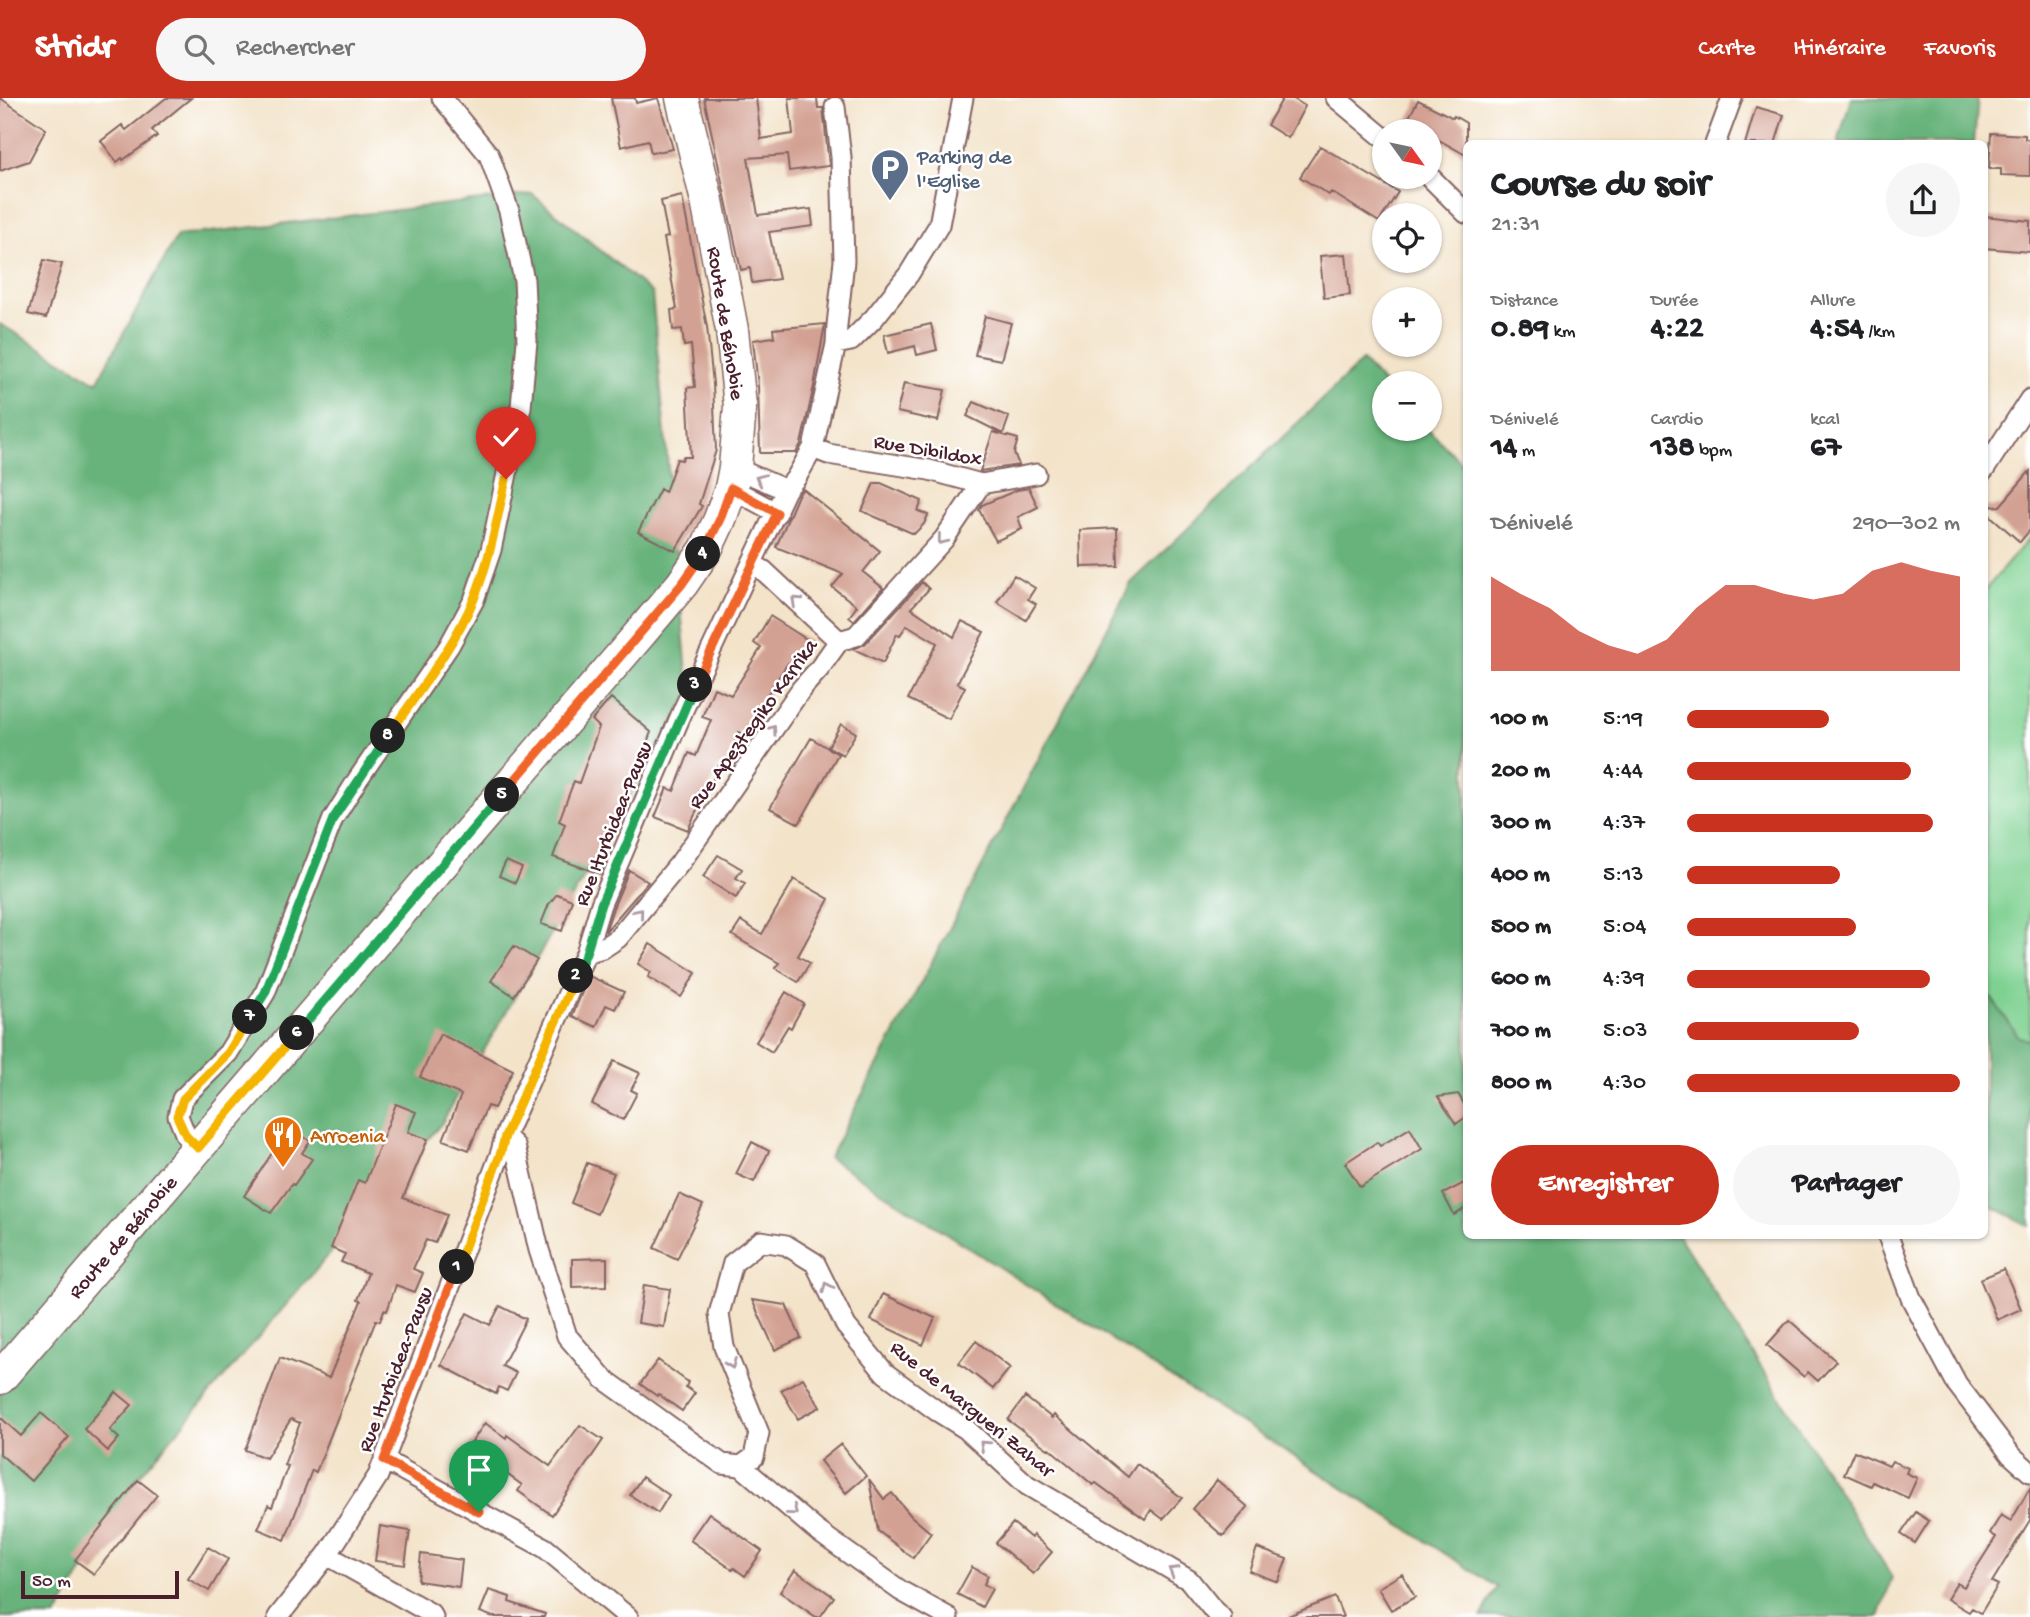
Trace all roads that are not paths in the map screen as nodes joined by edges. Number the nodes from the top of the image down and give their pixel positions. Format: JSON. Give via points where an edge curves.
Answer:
{"nodes":[{"id":1,"x":442,"y":98,"type":"edge"},
{"id":2,"x":682,"y":98,"type":"edge"},
{"id":3,"x":963,"y":98,"type":"edge"},
{"id":4,"x":1336,"y":98,"type":"edge"},
{"id":5,"x":1732,"y":98,"type":"edge"},
{"id":6,"x":835,"y":107,"type":"dead end"},
{"id":7,"x":1372,"y":128,"type":"edge"},
{"id":8,"x":1716,"y":140,"type":"edge"},
{"id":9,"x":1442,"y":189,"type":"edge"},
{"id":10,"x":1463,"y":211,"type":"edge"},
{"id":11,"x":836,"y":344,"type":"junction"},
{"id":12,"x":2030,"y":399,"type":"edge"},
{"id":13,"x":821,"y":451,"type":"junction"},
{"id":14,"x":1988,"y":464,"type":"edge"},
{"id":15,"x":1036,"y":474,"type":"dead end"},
{"id":16,"x":733,"y":478,"type":"junction"},
{"id":17,"x":981,"y":484,"type":"junction"},
{"id":18,"x":786,"y":490,"type":"junction"},
{"id":19,"x":777,"y":513,"type":"junction"},
{"id":20,"x":752,"y":564,"type":"junction"},
{"id":21,"x":839,"y":641,"type":"junction"},
{"id":22,"x":586,"y":953,"type":"junction"},
{"id":23,"x":505,"y":1136,"type":"junction"},
{"id":24,"x":198,"y":1148,"type":"junction"},
{"id":25,"x":1889,"y":1239,"type":"edge"},
{"id":26,"x":0,"y":1378,"type":"edge"},
{"id":27,"x":384,"y":1460,"type":"junction"},
{"id":28,"x":741,"y":1466,"type":"junction"},
{"id":29,"x":2030,"y":1472,"type":"edge"},
{"id":30,"x":327,"y":1555,"type":"junction"},
{"id":31,"x":278,"y":1617,"type":"edge"},
{"id":32,"x":433,"y":1617,"type":"edge"},
{"id":33,"x":628,"y":1617,"type":"edge"},
{"id":34,"x":948,"y":1617,"type":"edge"},
{"id":35,"x":1221,"y":1617,"type":"edge"}],
"edges":[{"from":1,"to":24,"type":"street","via":[[489,155],[509,211],[524,280],[527,341],[521,407],[491,550],[474,600],[449,646],[333,819],[265,993],[228,1053],[183,1099],[177,1116]]},
{"from":2,"to":16,"type":"main road","name":"Route de Béhobie","via":[[732,330],[740,406]]},
{"from":3,"to":11,"type":"street","via":[[939,225],[874,318],[851,341]]},
{"from":4,"to":7,"type":"street"},
{"from":5,"to":8,"type":"street"},
{"from":6,"to":11,"type":"street","name":"Rue Iturbidea-Pausu","via":[[844,261]]},
{"from":9,"to":10,"type":"street"},
{"from":11,"to":13,"type":"street","name":"Rue Iturbidea-Pausu"},
{"from":12,"to":14,"type":"street"},
{"from":13,"to":17,"type":"street","name":"Rue Dibildox"},
{"from":13,"to":18,"type":"street","name":"Rue Iturbidea-Pausu"},
{"from":15,"to":17,"type":"street","name":"Rue Dibildox"},
{"from":18,"to":16,"type":"street","one_way":true},
{"from":16,"to":19,"type":"street"},
{"from":16,"to":24,"type":"main road","name":"Route de Béhobie","via":[[706,549],[682,584]]},
{"from":17,"to":21,"type":"street","name":"Rue Apeztegiko Karrika","one_way":true,"via":[[944,539],[856,636]]},
{"from":18,"to":19,"type":"street","name":"Rue Iturbidea-Pausu"},
{"from":19,"to":20,"type":"street","name":"Rue Iturbidea-Pausu"},
{"from":21,"to":20,"type":"street","one_way":true},
{"from":20,"to":22,"type":"street","name":"Rue Iturbidea-Pausu","via":[[678,720],[601,904]]},
{"from":22,"to":21,"type":"street","name":"Rue Apeztegiko Karrika","one_way":true,"via":[[618,938],[680,863]]},
{"from":22,"to":23,"type":"street","name":"Rue Iturbidea-Pausu"},
{"from":23,"to":27,"type":"street","name":"Rue Iturbidea-Pausu"},
{"from":23,"to":28,"type":"street","via":[[515,1146],[567,1336],[604,1379],[722,1464]]},
{"from":24,"to":26,"type":"main road","name":"Route de Béhobie"},
{"from":25,"to":29,"type":"street","via":[[1910,1298],[1957,1384],[2011,1455]]},
{"from":27,"to":30,"type":"street","name":"Rue Iturbidea-Pausu"},
{"from":27,"to":33,"type":"street","via":[[545,1548]]},
{"from":28,"to":34,"type":"street","one_way":true,"via":[[816,1530],[901,1591]]},
{"from":35,"to":28,"type":"street","name":"Rue de Margueri Zahar","one_way":true,"via":[[1189,1580],[1027,1485],[966,1429],[885,1373],[846,1326],[816,1263],[786,1245],[761,1241],[733,1263],[719,1314],[724,1347],[759,1433],[754,1457]]},
{"from":30,"to":31,"type":"street","name":"Rue Iturbidea-Pausu"},
{"from":30,"to":32,"type":"street"}]}
